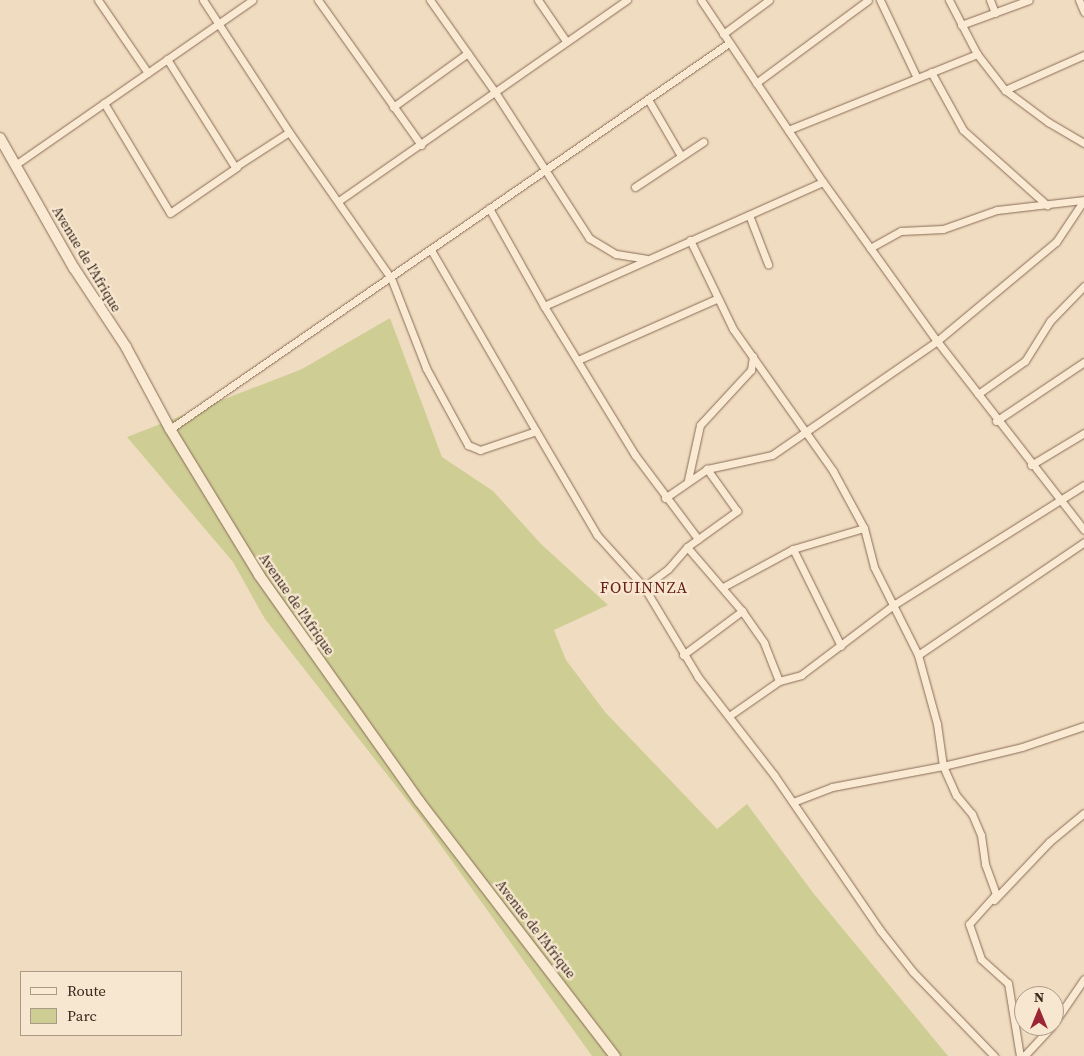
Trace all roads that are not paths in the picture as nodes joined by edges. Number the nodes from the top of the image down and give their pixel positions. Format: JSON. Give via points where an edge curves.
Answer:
{"nodes":[{"id":1,"x":98,"y":0,"type":"edge"},
{"id":2,"x":203,"y":0,"type":"edge"},
{"id":3,"x":252,"y":0,"type":"edge"},
{"id":4,"x":318,"y":0,"type":"edge"},
{"id":5,"x":430,"y":0,"type":"edge"},
{"id":6,"x":538,"y":0,"type":"edge"},
{"id":7,"x":627,"y":0,"type":"edge"},
{"id":8,"x":701,"y":0,"type":"edge"},
{"id":9,"x":769,"y":0,"type":"edge"},
{"id":10,"x":868,"y":0,"type":"edge"},
{"id":11,"x":880,"y":0,"type":"edge"},
{"id":12,"x":949,"y":0,"type":"edge"},
{"id":13,"x":990,"y":0,"type":"edge"},
{"id":14,"x":1029,"y":0,"type":"edge"},
{"id":15,"x":1079,"y":0,"type":"edge"},
{"id":16,"x":995,"y":12,"type":"junction"},
{"id":17,"x":1084,"y":12,"type":"edge"},
{"id":18,"x":219,"y":23,"type":"junction"},
{"id":19,"x":961,"y":25,"type":"junction"},
{"id":20,"x":723,"y":34,"type":"junction"},
{"id":21,"x":566,"y":41,"type":"junction"},
{"id":22,"x":729,"y":43,"type":"junction"},
{"id":23,"x":468,"y":53,"type":"junction"},
{"id":24,"x":977,"y":54,"type":"junction"},
{"id":25,"x":1084,"y":55,"type":"edge"},
{"id":26,"x":167,"y":59,"type":"junction"},
{"id":27,"x":931,"y":72,"type":"junction"},
{"id":28,"x":148,"y":73,"type":"junction"},
{"id":29,"x":917,"y":78,"type":"junction"},
{"id":30,"x":756,"y":83,"type":"junction"},
{"id":31,"x":1004,"y":90,"type":"junction"},
{"id":32,"x":495,"y":92,"type":"junction"},
{"id":33,"x":648,"y":100,"type":"junction"},
{"id":34,"x":104,"y":104,"type":"junction"},
{"id":35,"x":393,"y":107,"type":"junction"},
{"id":36,"x":788,"y":130,"type":"junction"},
{"id":37,"x":289,"y":132,"type":"junction"},
{"id":38,"x":0,"y":138,"type":"edge"},
{"id":39,"x":1082,"y":139,"type":"edge"},
{"id":40,"x":703,"y":142,"type":"dead end"},
{"id":41,"x":421,"y":145,"type":"junction"},
{"id":42,"x":681,"y":156,"type":"junction"},
{"id":43,"x":15,"y":165,"type":"junction"},
{"id":44,"x":238,"y":167,"type":"junction"},
{"id":45,"x":544,"y":169,"type":"junction"},
{"id":46,"x":823,"y":182,"type":"junction"},
{"id":47,"x":635,"y":186,"type":"dead end"},
{"id":48,"x":340,"y":200,"type":"junction"},
{"id":49,"x":1084,"y":200,"type":"edge"},
{"id":50,"x":1047,"y":205,"type":"junction"},
{"id":51,"x":489,"y":208,"type":"junction"},
{"id":52,"x":749,"y":215,"type":"junction"},
{"id":53,"x":690,"y":240,"type":"junction"},
{"id":54,"x":870,"y":248,"type":"junction"},
{"id":55,"x":431,"y":250,"type":"junction"},
{"id":56,"x":646,"y":260,"type":"junction"},
{"id":57,"x":768,"y":264,"type":"dead end"},
{"id":58,"x":391,"y":278,"type":"junction"},
{"id":59,"x":1084,"y":286,"type":"edge"},
{"id":60,"x":716,"y":299,"type":"junction"},
{"id":61,"x":544,"y":306,"type":"junction"},
{"id":62,"x":937,"y":340,"type":"junction"},
{"id":63,"x":753,"y":356,"type":"junction"},
{"id":64,"x":578,"y":360,"type":"junction"},
{"id":65,"x":1084,"y":362,"type":"edge"},
{"id":66,"x":978,"y":394,"type":"junction"},
{"id":67,"x":996,"y":421,"type":"junction"},
{"id":68,"x":170,"y":429,"type":"junction"},
{"id":69,"x":806,"y":430,"type":"junction"},
{"id":70,"x":536,"y":431,"type":"junction"},
{"id":71,"x":1084,"y":433,"type":"edge"},
{"id":72,"x":1031,"y":465,"type":"junction"},
{"id":73,"x":708,"y":469,"type":"junction"},
{"id":74,"x":688,"y":480,"type":"junction"},
{"id":75,"x":1084,"y":485,"type":"edge"},
{"id":76,"x":665,"y":498,"type":"junction"},
{"id":77,"x":1059,"y":500,"type":"junction"},
{"id":78,"x":864,"y":528,"type":"junction"},
{"id":79,"x":1084,"y":530,"type":"edge"},
{"id":80,"x":698,"y":538,"type":"junction"},
{"id":81,"x":1084,"y":542,"type":"edge"},
{"id":82,"x":687,"y":547,"type":"junction"},
{"id":83,"x":793,"y":549,"type":"junction"},
{"id":84,"x":723,"y":587,"type":"junction"},
{"id":85,"x":644,"y":588,"type":"junction"},
{"id":86,"x":895,"y":604,"type":"junction"},
{"id":87,"x":742,"y":611,"type":"junction"},
{"id":88,"x":841,"y":646,"type":"junction"},
{"id":89,"x":683,"y":655,"type":"junction"},
{"id":90,"x":918,"y":655,"type":"junction"},
{"id":91,"x":779,"y":681,"type":"junction"},
{"id":92,"x":728,"y":716,"type":"junction"},
{"id":93,"x":1084,"y":726,"type":"edge"},
{"id":94,"x":943,"y":766,"type":"junction"},
{"id":95,"x":793,"y":802,"type":"junction"},
{"id":96,"x":1084,"y":813,"type":"edge"},
{"id":97,"x":988,"y":905,"type":"junction"},
{"id":98,"x":1084,"y":979,"type":"edge"},
{"id":99,"x":1064,"y":1009,"type":"edge"},
{"id":100,"x":1043,"y":1036,"type":"edge"},
{"id":101,"x":615,"y":1056,"type":"edge"},
{"id":102,"x":994,"y":1056,"type":"edge"},
{"id":103,"x":1020,"y":1056,"type":"edge"},
{"id":104,"x":1024,"y":1056,"type":"edge"}],
"edges":[{"from":1,"to":28,"type":"street"},
{"from":2,"to":18,"type":"street"},
{"from":3,"to":18,"type":"street"},
{"from":4,"to":35,"type":"street"},
{"from":5,"to":23,"type":"street"},
{"from":6,"to":21,"type":"street"},
{"from":7,"to":21,"type":"street"},
{"from":8,"to":20,"type":"street"},
{"from":9,"to":20,"type":"street"},
{"from":10,"to":30,"type":"street"},
{"from":11,"to":29,"type":"street"},
{"from":12,"to":19,"type":"street"},
{"from":13,"to":16,"type":"street"},
{"from":14,"to":16,"type":"street"},
{"from":15,"to":17,"type":"street"},
{"from":16,"to":19,"type":"street"},
{"from":18,"to":26,"type":"street"},
{"from":18,"to":37,"type":"street"},
{"from":19,"to":24,"type":"street"},
{"from":20,"to":22,"type":"street"},
{"from":21,"to":32,"type":"street"},
{"from":22,"to":30,"type":"street"},
{"from":22,"to":33,"type":"street"},
{"from":23,"to":32,"type":"street"},
{"from":23,"to":35,"type":"street"},
{"from":24,"to":27,"type":"street"},
{"from":24,"to":31,"type":"street"},
{"from":25,"to":31,"type":"street"},
{"from":26,"to":28,"type":"street"},
{"from":26,"to":44,"type":"street","via":[[233,166]]},
{"from":27,"to":29,"type":"street"},
{"from":27,"to":50,"type":"street","via":[[963,130]]},
{"from":28,"to":34,"type":"street"},
{"from":29,"to":36,"type":"street"},
{"from":30,"to":36,"type":"street"},
{"from":31,"to":39,"type":"street","via":[[1048,122]]},
{"from":32,"to":41,"type":"street"},
{"from":32,"to":45,"type":"street"},
{"from":33,"to":42,"type":"street"},
{"from":33,"to":45,"type":"street"},
{"from":34,"to":43,"type":"street"},
{"from":34,"to":44,"type":"street","via":[[170,213]]},
{"from":35,"to":41,"type":"street"},
{"from":36,"to":46,"type":"street"},
{"from":37,"to":44,"type":"street"},
{"from":37,"to":48,"type":"street"},
{"from":38,"to":43,"type":"main road","name":"Avenue de l'Afrique"},
{"from":40,"to":42,"type":"street"},
{"from":41,"to":48,"type":"street"},
{"from":42,"to":47,"type":"street"},
{"from":43,"to":68,"type":"main road","name":"Avenue de l'Afrique","via":[[74,268],[126,348]]},
{"from":45,"to":51,"type":"street"},
{"from":45,"to":56,"type":"street","via":[[589,238],[616,254]]},
{"from":46,"to":52,"type":"street"},
{"from":46,"to":54,"type":"street"},
{"from":48,"to":58,"type":"street"},
{"from":49,"to":50,"type":"street"},
{"from":49,"to":62,"type":"street","via":[[1056,242]]},
{"from":50,"to":54,"type":"street","via":[[997,210],[943,229],[901,231]]},
{"from":51,"to":55,"type":"street"},
{"from":51,"to":61,"type":"street"},
{"from":52,"to":53,"type":"street"},
{"from":52,"to":57,"type":"street"},
{"from":53,"to":56,"type":"street"},
{"from":53,"to":60,"type":"street"},
{"from":54,"to":62,"type":"street"},
{"from":55,"to":58,"type":"street"},
{"from":55,"to":70,"type":"street"},
{"from":56,"to":61,"type":"street"},
{"from":58,"to":68,"type":"street"},
{"from":58,"to":70,"type":"street","via":[[426,368],[468,445],[480,450]]},
{"from":59,"to":66,"type":"street","via":[[1050,321],[1025,361]]},
{"from":60,"to":63,"type":"street"},
{"from":60,"to":64,"type":"street"},
{"from":61,"to":64,"type":"street"},
{"from":62,"to":66,"type":"street"},
{"from":62,"to":69,"type":"street"},
{"from":63,"to":69,"type":"street"},
{"from":63,"to":74,"type":"street","via":[[751,370],[700,425]]},
{"from":64,"to":76,"type":"street"},
{"from":65,"to":67,"type":"street"},
{"from":66,"to":67,"type":"street"},
{"from":67,"to":72,"type":"street"},
{"from":68,"to":101,"type":"main road","name":"Avenue de l'Afrique","via":[[291,622],[419,801]]},
{"from":69,"to":73,"type":"street","via":[[772,455]]},
{"from":69,"to":78,"type":"street"},
{"from":70,"to":85,"type":"street","via":[[597,535]]},
{"from":71,"to":72,"type":"street"},
{"from":72,"to":77,"type":"street"},
{"from":73,"to":74,"type":"street"},
{"from":73,"to":80,"type":"street","via":[[737,511]]},
{"from":74,"to":76,"type":"street"},
{"from":75,"to":77,"type":"street"},
{"from":76,"to":80,"type":"street"},
{"from":77,"to":79,"type":"street"},
{"from":77,"to":86,"type":"street"},
{"from":78,"to":83,"type":"street"},
{"from":78,"to":86,"type":"street","via":[[874,566]]},
{"from":80,"to":82,"type":"street"},
{"from":81,"to":90,"type":"street"},
{"from":82,"to":84,"type":"street"},
{"from":82,"to":85,"type":"street","via":[[668,569]]},
{"from":83,"to":84,"type":"street"},
{"from":83,"to":88,"type":"street"},
{"from":84,"to":87,"type":"street"},
{"from":85,"to":89,"type":"street"},
{"from":86,"to":88,"type":"street"},
{"from":86,"to":90,"type":"street"},
{"from":87,"to":89,"type":"street"},
{"from":87,"to":91,"type":"street","via":[[761,638]]},
{"from":88,"to":91,"type":"street","via":[[805,673]]},
{"from":89,"to":92,"type":"street"},
{"from":90,"to":94,"type":"street","via":[[937,724]]},
{"from":91,"to":92,"type":"street"},
{"from":92,"to":95,"type":"street"},
{"from":93,"to":94,"type":"street","via":[[1022,747]]},
{"from":94,"to":95,"type":"street","via":[[832,787]]},
{"from":94,"to":97,"type":"street","via":[[956,795],[979,827],[985,864],[996,894]]},
{"from":95,"to":102,"type":"street","via":[[899,955]]},
{"from":96,"to":97,"type":"street","via":[[1049,842]]},
{"from":97,"to":103,"type":"street","via":[[969,924],[982,959],[1008,983]]},
{"from":98,"to":99,"type":"street"},
{"from":100,"to":104,"type":"street"}]}
